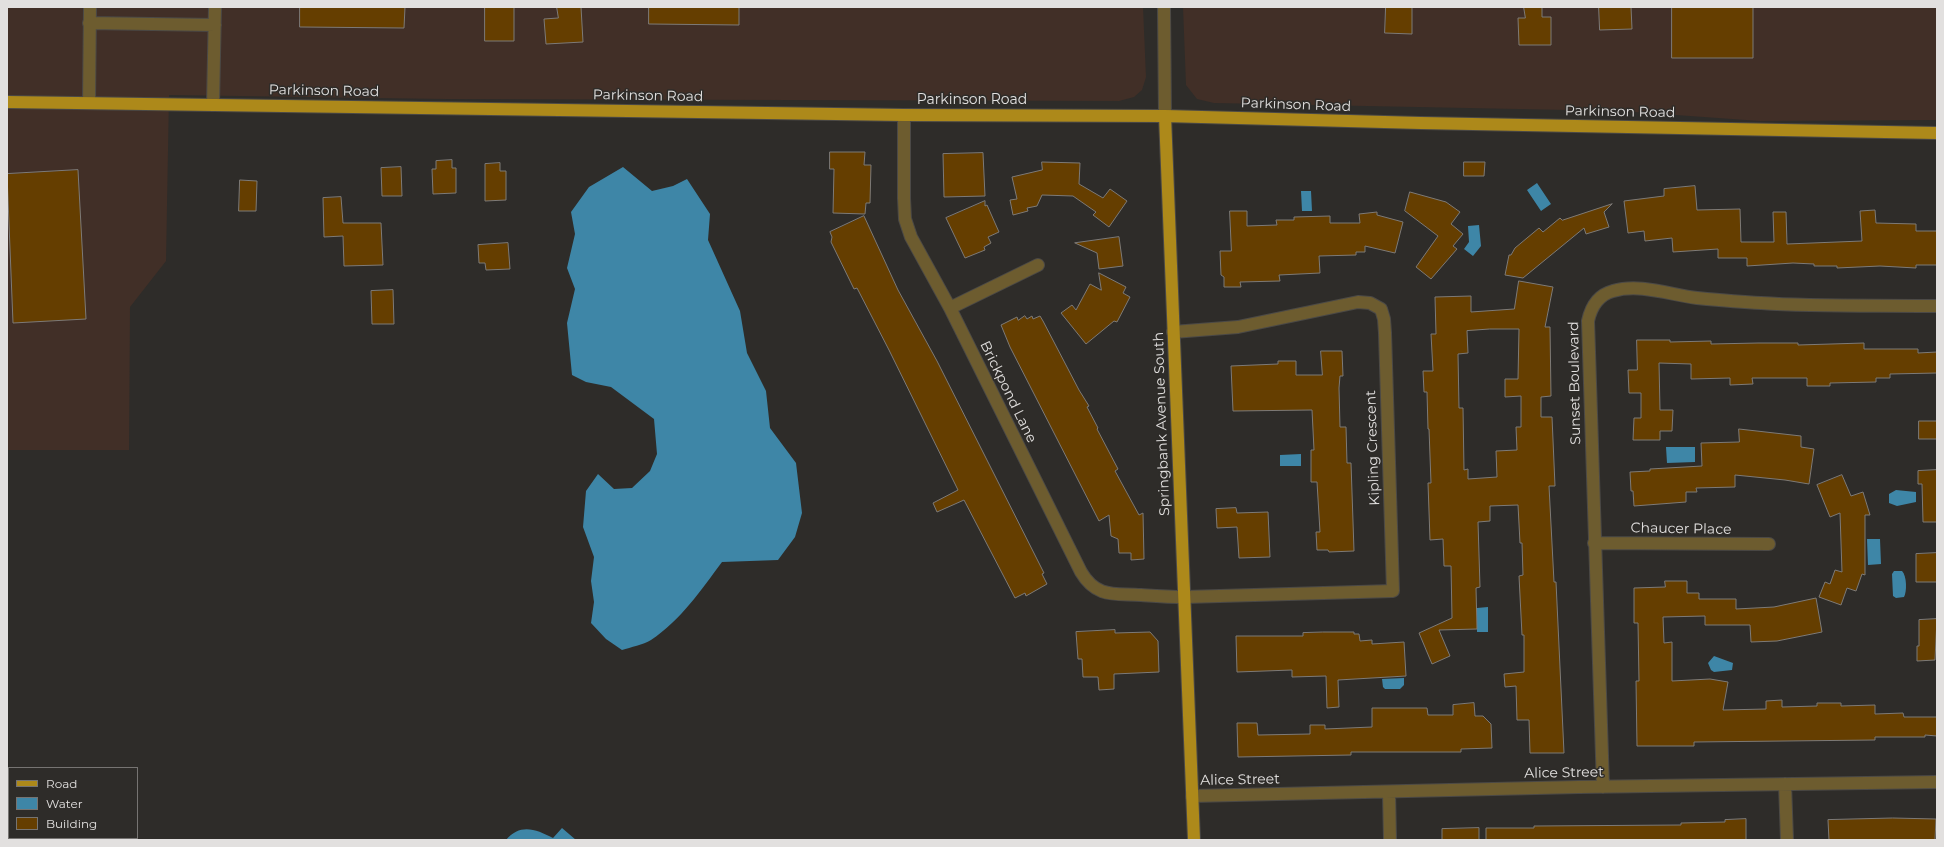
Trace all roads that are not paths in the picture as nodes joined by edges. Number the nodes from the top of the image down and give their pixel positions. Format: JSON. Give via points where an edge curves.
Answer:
{"nodes":[{"id":1,"x":90,"y":7,"type":"edge"},
{"id":2,"x":215,"y":7,"type":"edge"},
{"id":3,"x":1164,"y":7,"type":"edge"},
{"id":4,"x":90,"y":23,"type":"junction"},
{"id":5,"x":215,"y":25,"type":"junction"},
{"id":6,"x":7,"y":102,"type":"edge"},
{"id":7,"x":89,"y":103,"type":"junction"},
{"id":8,"x":213,"y":105,"type":"junction"},
{"id":9,"x":904,"y":115,"type":"junction"},
{"id":10,"x":1165,"y":116,"type":"junction"},
{"id":11,"x":1937,"y":133,"type":"edge"},
{"id":12,"x":1038,"y":266,"type":"dead end"},
{"id":13,"x":1937,"y":306,"type":"edge"},
{"id":14,"x":950,"y":308,"type":"junction"},
{"id":15,"x":1173,"y":332,"type":"junction"},
{"id":16,"x":1594,"y":543,"type":"junction"},
{"id":17,"x":1769,"y":544,"type":"dead end"},
{"id":18,"x":1185,"y":597,"type":"junction"},
{"id":19,"x":1937,"y":782,"type":"edge"},
{"id":20,"x":1785,"y":784,"type":"junction"},
{"id":21,"x":1603,"y":787,"type":"junction"},
{"id":22,"x":1389,"y":792,"type":"junction"},
{"id":23,"x":1192,"y":796,"type":"junction"},
{"id":24,"x":1194,"y":840,"type":"edge"},
{"id":25,"x":1390,"y":840,"type":"edge"},
{"id":26,"x":1787,"y":840,"type":"edge"}],
"edges":[{"from":1,"to":4,"type":"street"},
{"from":2,"to":5,"type":"street"},
{"from":3,"to":10,"type":"street","name":"Springbank Avenue South"},
{"from":4,"to":5,"type":"street"},
{"from":4,"to":7,"type":"street"},
{"from":5,"to":8,"type":"street"},
{"from":6,"to":7,"type":"main road","name":"Parkinson Road"},
{"from":7,"to":8,"type":"main road","name":"Parkinson Road"},
{"from":8,"to":9,"type":"main road","name":"Parkinson Road"},
{"from":9,"to":10,"type":"main road","name":"Parkinson Road"},
{"from":9,"to":14,"type":"street","name":"Brickpond Lane","via":[[905,219],[913,241]]},
{"from":10,"to":11,"type":"main road","name":"Parkinson Road"},
{"from":10,"to":15,"type":"main road","name":"Springbank Avenue South"},
{"from":12,"to":14,"type":"street"},
{"from":13,"to":16,"type":"street","name":"Sunset Boulevard","via":[[1762,303],[1697,298],[1631,288],[1603,294],[1590,311],[1588,321]]},
{"from":14,"to":18,"type":"street","name":"Brickpond Lane","via":[[1082,575],[1102,592],[1116,596]]},
{"from":15,"to":18,"type":"main road","name":"Springbank Avenue South"},
{"from":15,"to":18,"type":"street","name":"Kipling Crescent","via":[[1238,328],[1358,302],[1370,303],[1380,309],[1385,332],[1393,590]]},
{"from":16,"to":17,"type":"street","name":"Chaucer Place"},
{"from":16,"to":21,"type":"street","name":"Sunset Boulevard"},
{"from":18,"to":23,"type":"main road","name":"Springbank Avenue South"},
{"from":19,"to":20,"type":"street","name":"Alice Street"},
{"from":20,"to":21,"type":"street","name":"Alice Street"},
{"from":20,"to":26,"type":"street"},
{"from":21,"to":22,"type":"street","name":"Alice Street"},
{"from":22,"to":23,"type":"street","name":"Alice Street"},
{"from":22,"to":25,"type":"street"},
{"from":23,"to":24,"type":"main road","name":"Springbank Avenue South"}]}
